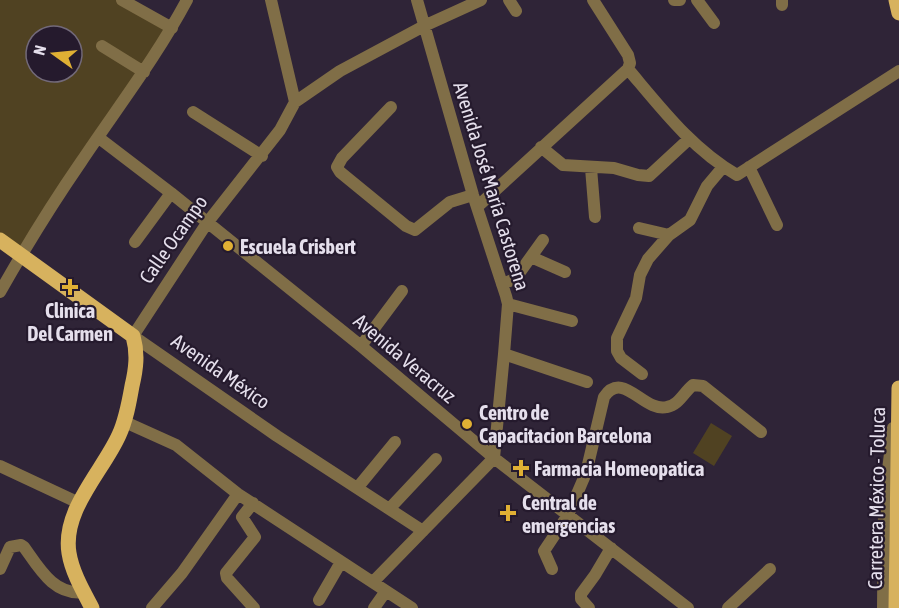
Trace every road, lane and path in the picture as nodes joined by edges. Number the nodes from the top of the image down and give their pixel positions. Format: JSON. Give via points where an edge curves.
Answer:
{"nodes":[{"id":1,"x":122,"y":0,"type":"edge"},
{"id":2,"x":187,"y":0,"type":"edge"},
{"id":3,"x":271,"y":0,"type":"edge"},
{"id":4,"x":417,"y":0,"type":"edge"},
{"id":5,"x":481,"y":0,"type":"edge"},
{"id":6,"x":509,"y":0,"type":"edge"},
{"id":7,"x":593,"y":0,"type":"edge"},
{"id":8,"x":674,"y":0,"type":"edge"},
{"id":9,"x":680,"y":0,"type":"edge"},
{"id":10,"x":696,"y":0,"type":"edge"},
{"id":11,"x":896,"y":0,"type":"edge"},
{"id":12,"x":516,"y":11,"type":"dead end"},
{"id":13,"x":899,"y":14,"type":"edge"},
{"id":14,"x":714,"y":23,"type":"dead end"},
{"id":15,"x":424,"y":26,"type":"junction"},
{"id":16,"x":172,"y":28,"type":"junction"},
{"id":17,"x":102,"y":46,"type":"dead end"},
{"id":18,"x":629,"y":64,"type":"junction"},
{"id":19,"x":899,"y":71,"type":"edge"},
{"id":20,"x":144,"y":72,"type":"junction"},
{"id":21,"x":295,"y":102,"type":"junction"},
{"id":22,"x":391,"y":107,"type":"dead end"},
{"id":23,"x":193,"y":112,"type":"dead end"},
{"id":24,"x":99,"y":138,"type":"junction"},
{"id":25,"x":689,"y":139,"type":"junction"},
{"id":26,"x":541,"y":147,"type":"junction"},
{"id":27,"x":262,"y":156,"type":"junction"},
{"id":28,"x":723,"y":167,"type":"junction"},
{"id":29,"x":748,"y":167,"type":"junction"},
{"id":30,"x":591,"y":168,"type":"junction"},
{"id":31,"x":171,"y":193,"type":"junction"},
{"id":32,"x":475,"y":201,"type":"junction"},
{"id":33,"x":595,"y":216,"type":"dead end"},
{"id":34,"x":207,"y":223,"type":"junction"},
{"id":35,"x":777,"y":225,"type":"dead end"},
{"id":36,"x":639,"y":228,"type":"dead end"},
{"id":37,"x":669,"y":235,"type":"junction"},
{"id":38,"x":0,"y":240,"type":"edge"},
{"id":39,"x":543,"y":240,"type":"dead end"},
{"id":40,"x":135,"y":242,"type":"dead end"},
{"id":41,"x":21,"y":255,"type":"junction"},
{"id":42,"x":531,"y":257,"type":"junction"},
{"id":43,"x":565,"y":272,"type":"dead end"},
{"id":44,"x":502,"y":284,"type":"junction"},
{"id":45,"x":402,"y":291,"type":"dead end"},
{"id":46,"x":0,"y":292,"type":"edge"},
{"id":47,"x":508,"y":304,"type":"junction"},
{"id":48,"x":572,"y":321,"type":"dead end"},
{"id":49,"x":133,"y":336,"type":"junction"},
{"id":50,"x":361,"y":346,"type":"junction"},
{"id":51,"x":504,"y":354,"type":"junction"},
{"id":52,"x":642,"y":374,"type":"dead end"},
{"id":53,"x":586,"y":382,"type":"dead end"},
{"id":54,"x":899,"y":388,"type":"edge"},
{"id":55,"x":125,"y":422,"type":"junction"},
{"id":56,"x":761,"y":432,"type":"dead end"},
{"id":57,"x":395,"y":442,"type":"dead end"},
{"id":58,"x":494,"y":458,"type":"junction"},
{"id":59,"x":436,"y":459,"type":"dead end"},
{"id":60,"x":0,"y":466,"type":"edge"},
{"id":61,"x":358,"y":487,"type":"junction"},
{"id":62,"x":238,"y":494,"type":"junction"},
{"id":63,"x":79,"y":503,"type":"junction"},
{"id":64,"x":252,"y":503,"type":"junction"},
{"id":65,"x":390,"y":508,"type":"junction"},
{"id":66,"x":568,"y":515,"type":"junction"},
{"id":67,"x":423,"y":531,"type":"junction"},
{"id":68,"x":611,"y":548,"type":"junction"},
{"id":69,"x":341,"y":562,"type":"junction"},
{"id":70,"x":0,"y":569,"type":"edge"},
{"id":71,"x":552,"y":569,"type":"dead end"},
{"id":72,"x":770,"y":569,"type":"dead end"},
{"id":73,"x":373,"y":582,"type":"junction"},
{"id":74,"x":386,"y":591,"type":"junction"},
{"id":75,"x":84,"y":592,"type":"junction"},
{"id":76,"x":319,"y":600,"type":"dead end"},
{"id":77,"x":92,"y":608,"type":"edge"},
{"id":78,"x":152,"y":608,"type":"edge"},
{"id":79,"x":254,"y":608,"type":"edge"},
{"id":80,"x":374,"y":608,"type":"edge"},
{"id":81,"x":412,"y":608,"type":"edge"},
{"id":82,"x":590,"y":608,"type":"edge"},
{"id":83,"x":688,"y":608,"type":"edge"},
{"id":84,"x":728,"y":608,"type":"edge"},
{"id":85,"x":883,"y":608,"type":"edge"},
{"id":86,"x":896,"y":608,"type":"edge"}],
"edges":[{"from":1,"to":16,"type":"street"},
{"from":2,"to":16,"type":"street"},
{"from":3,"to":21,"type":"street"},
{"from":4,"to":15,"type":"street","name":"Avenida José María Castorena"},
{"from":5,"to":15,"type":"street","name":"Calle Ocampo"},
{"from":6,"to":12,"type":"street"},
{"from":7,"to":18,"type":"street","via":[[622,44]]},
{"from":8,"to":9,"type":"street"},
{"from":10,"to":14,"type":"street"},
{"from":11,"to":13,"type":"main road"},
{"from":15,"to":21,"type":"street","name":"Calle Ocampo","via":[[340,71]]},
{"from":15,"to":32,"type":"street","name":"Avenida José María Castorena"},
{"from":16,"to":20,"type":"street"},
{"from":17,"to":20,"type":"street"},
{"from":18,"to":25,"type":"street"},
{"from":18,"to":26,"type":"street"},
{"from":19,"to":29,"type":"street"},
{"from":20,"to":24,"type":"street"},
{"from":21,"to":27,"type":"street","name":"Calle Ocampo"},
{"from":22,"to":32,"type":"street","via":[[342,158],[337,167],[340,172],[415,230],[450,202]]},
{"from":23,"to":27,"type":"street"},
{"from":24,"to":31,"type":"street","name":"Avenida Veracruz"},
{"from":24,"to":41,"type":"street"},
{"from":25,"to":28,"type":"street"},
{"from":25,"to":30,"type":"street","via":[[649,176],[614,168]]},
{"from":26,"to":30,"type":"street","via":[[563,165]]},
{"from":26,"to":32,"type":"street"},
{"from":27,"to":34,"type":"street","name":"Calle Ocampo"},
{"from":28,"to":29,"type":"street","via":[[736,175]]},
{"from":28,"to":37,"type":"street","via":[[707,186],[690,220]]},
{"from":29,"to":35,"type":"street"},
{"from":30,"to":33,"type":"street"},
{"from":31,"to":34,"type":"street","name":"Avenida Veracruz"},
{"from":31,"to":40,"type":"street"},
{"from":32,"to":44,"type":"street","name":"Avenida José María Castorena"},
{"from":34,"to":49,"type":"street","name":"Calle Ocampo"},
{"from":34,"to":50,"type":"street","name":"Avenida Veracruz"},
{"from":36,"to":37,"type":"street"},
{"from":37,"to":52,"type":"street","via":[[648,259],[636,298],[617,338],[621,358]]},
{"from":38,"to":41,"type":"main road","name":"Avenida México"},
{"from":39,"to":42,"type":"street"},
{"from":41,"to":46,"type":"street"},
{"from":41,"to":49,"type":"main road","name":"Avenida México"},
{"from":42,"to":43,"type":"street"},
{"from":42,"to":44,"type":"street","via":[[514,279]]},
{"from":44,"to":47,"type":"street","name":"Avenida José María Castorena"},
{"from":45,"to":50,"type":"street"},
{"from":47,"to":48,"type":"street"},
{"from":47,"to":51,"type":"street","name":"Avenida José María Castorena"},
{"from":49,"to":55,"type":"main road","via":[[137,359]]},
{"from":49,"to":61,"type":"street","name":"Avenida México"},
{"from":50,"to":58,"type":"street","name":"Avenida Veracruz"},
{"from":51,"to":53,"type":"street"},
{"from":51,"to":58,"type":"street","name":"Avenida José María Castorena"},
{"from":54,"to":85,"type":"street","via":[[884,504]]},
{"from":54,"to":86,"type":"main road","name":"Carretera México - Toluca"},
{"from":55,"to":62,"type":"street","via":[[177,445]]},
{"from":55,"to":63,"type":"main road"},
{"from":56,"to":66,"type":"street","via":[[703,386],[693,386],[673,405],[664,408],[622,387],[614,387],[604,397],[586,473]]},
{"from":57,"to":61,"type":"street"},
{"from":58,"to":66,"type":"street","name":"Avenida Veracruz"},
{"from":58,"to":67,"type":"street"},
{"from":59,"to":65,"type":"street"},
{"from":60,"to":63,"type":"street"},
{"from":61,"to":65,"type":"street","name":"Avenida México"},
{"from":62,"to":64,"type":"street"},
{"from":62,"to":78,"type":"street"},
{"from":63,"to":75,"type":"main road","via":[[69,552]]},
{"from":64,"to":69,"type":"street"},
{"from":64,"to":79,"type":"street","via":[[242,517],[255,537],[226,573]]},
{"from":65,"to":67,"type":"street","name":"Avenida México"},
{"from":66,"to":68,"type":"street","name":"Avenida Veracruz"},
{"from":66,"to":71,"type":"street","via":[[544,551]]},
{"from":67,"to":73,"type":"street"},
{"from":68,"to":82,"type":"street","via":[[581,594]]},
{"from":68,"to":83,"type":"street","name":"Avenida Veracruz"},
{"from":69,"to":73,"type":"street"},
{"from":69,"to":76,"type":"street"},
{"from":70,"to":75,"type":"street","via":[[10,547],[21,544],[48,579],[73,593]]},
{"from":72,"to":84,"type":"street"},
{"from":73,"to":74,"type":"street"},
{"from":74,"to":80,"type":"street"},
{"from":74,"to":81,"type":"street"},
{"from":75,"to":77,"type":"main road"}]}
